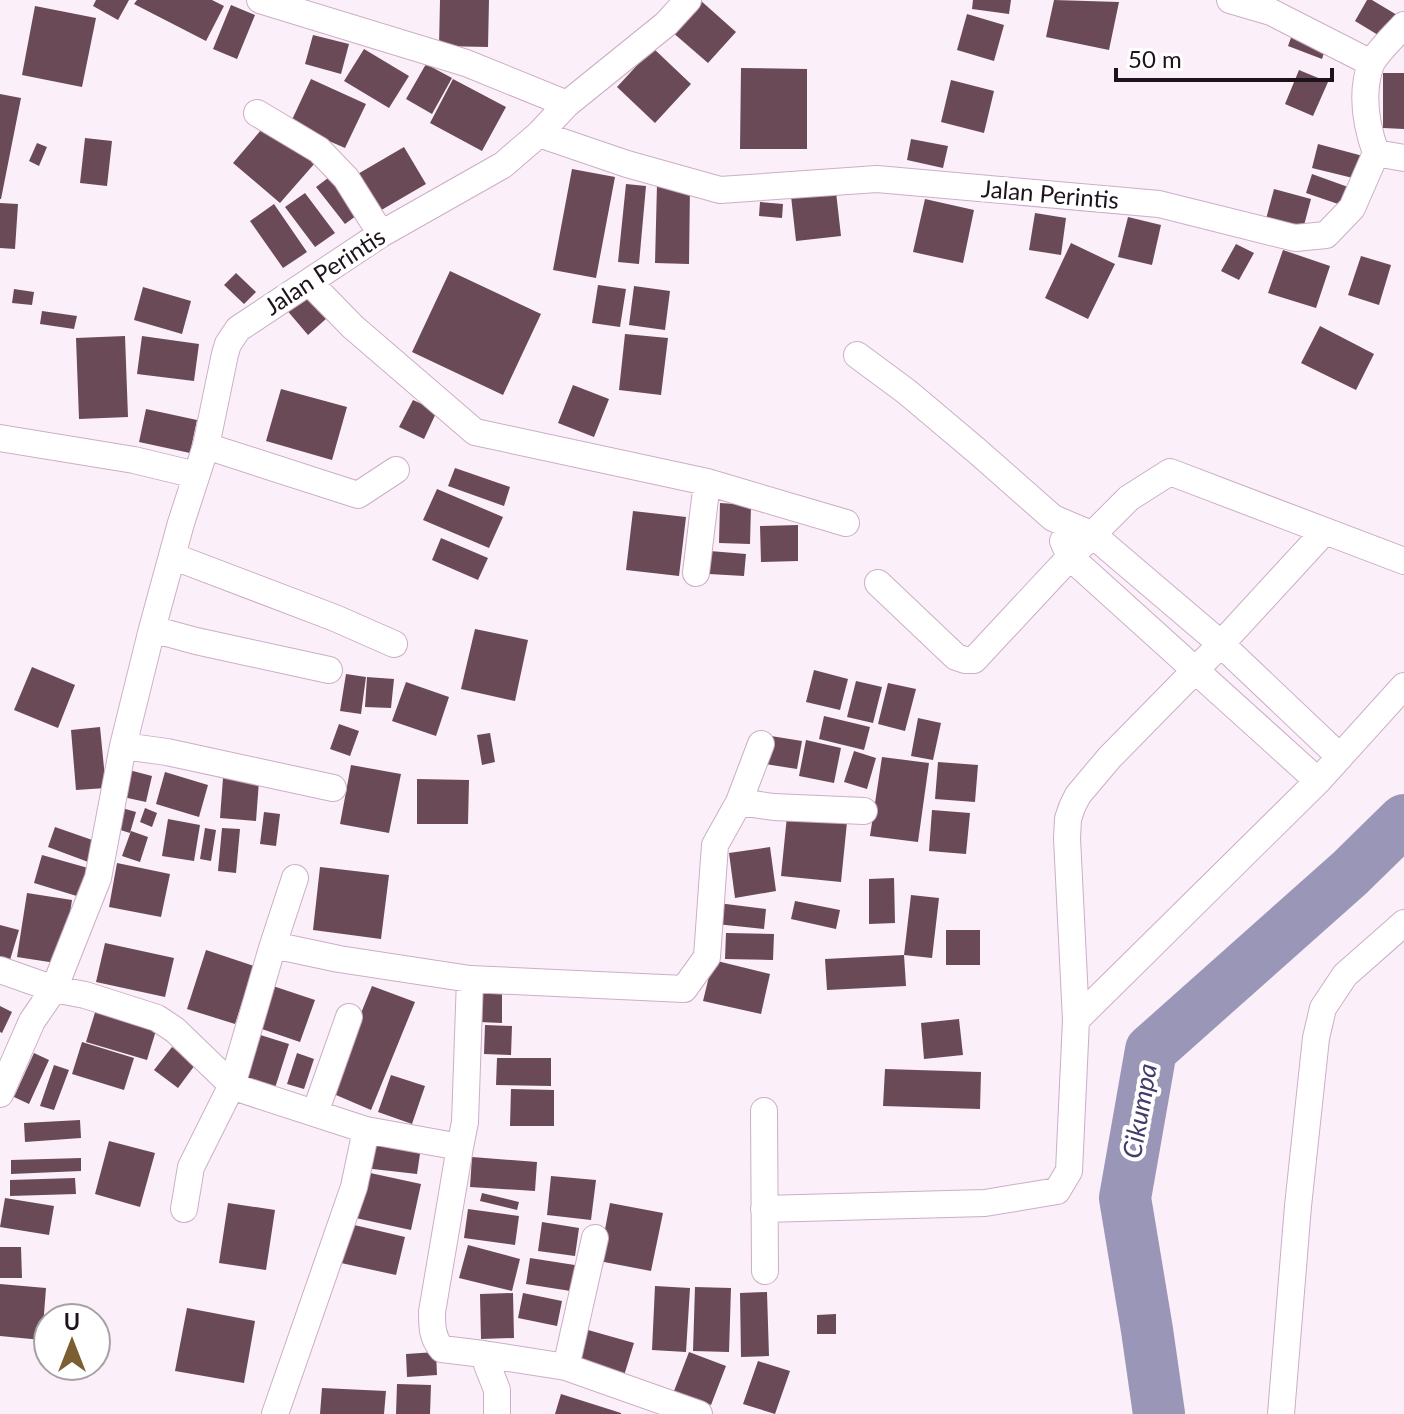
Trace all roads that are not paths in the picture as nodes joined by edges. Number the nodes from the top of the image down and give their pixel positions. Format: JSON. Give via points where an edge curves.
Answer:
{"nodes":[{"id":1,"x":260,"y":0,"type":"edge"},
{"id":2,"x":688,"y":0,"type":"edge"},
{"id":3,"x":1230,"y":0,"type":"edge"},
{"id":4,"x":1404,"y":25,"type":"edge"},
{"id":5,"x":1371,"y":63,"type":"junction"},
{"id":6,"x":567,"y":104,"type":"junction"},
{"id":7,"x":257,"y":113,"type":"dead end"},
{"id":8,"x":539,"y":134,"type":"junction"},
{"id":9,"x":1376,"y":153,"type":"junction"},
{"id":10,"x":1404,"y":158,"type":"edge"},
{"id":11,"x":381,"y":234,"type":"junction"},
{"id":12,"x":309,"y":282,"type":"junction"},
{"id":13,"x":857,"y":355,"type":"dead end"},
{"id":14,"x":0,"y":438,"type":"edge"},
{"id":15,"x":206,"y":446,"type":"junction"},
{"id":16,"x":396,"y":470,"type":"dead end"},
{"id":17,"x":196,"y":475,"type":"junction"},
{"id":18,"x":707,"y":482,"type":"junction"},
{"id":19,"x":1053,"y":518,"type":"junction"},
{"id":20,"x":846,"y":523,"type":"dead end"},
{"id":21,"x":1324,"y":532,"type":"junction"},
{"id":22,"x":1093,"y":535,"type":"junction"},
{"id":23,"x":172,"y":556,"type":"junction"},
{"id":24,"x":1070,"y":557,"type":"junction"},
{"id":25,"x":1404,"y":561,"type":"edge"},
{"id":26,"x":696,"y":573,"type":"dead end"},
{"id":27,"x":878,"y":583,"type":"dead end"},
{"id":28,"x":152,"y":629,"type":"junction"},
{"id":29,"x":394,"y":644,"type":"dead end"},
{"id":30,"x":1221,"y":644,"type":"junction"},
{"id":31,"x":329,"y":670,"type":"dead end"},
{"id":32,"x":1194,"y":670,"type":"junction"},
{"id":33,"x":1404,"y":686,"type":"edge"},
{"id":34,"x":761,"y":744,"type":"dead end"},
{"id":35,"x":123,"y":746,"type":"junction"},
{"id":36,"x":1340,"y":757,"type":"junction"},
{"id":37,"x":1318,"y":781,"type":"junction"},
{"id":38,"x":333,"y":788,"type":"dead end"},
{"id":39,"x":739,"y":802,"type":"junction"},
{"id":40,"x":864,"y":811,"type":"dead end"},
{"id":41,"x":295,"y":878,"type":"dead end"},
{"id":42,"x":1404,"y":923,"type":"edge"},
{"id":43,"x":273,"y":945,"type":"junction"},
{"id":44,"x":0,"y":970,"type":"edge"},
{"id":45,"x":470,"y":979,"type":"junction"},
{"id":46,"x":54,"y":989,"type":"junction"},
{"id":47,"x":349,"y":1017,"type":"dead end"},
{"id":48,"x":1076,"y":1020,"type":"junction"},
{"id":49,"x":232,"y":1085,"type":"junction"},
{"id":50,"x":0,"y":1094,"type":"edge"},
{"id":51,"x":764,"y":1111,"type":"dead end"},
{"id":52,"x":315,"y":1113,"type":"junction"},
{"id":53,"x":366,"y":1130,"type":"junction"},
{"id":54,"x":460,"y":1147,"type":"junction"},
{"id":55,"x":184,"y":1209,"type":"dead end"},
{"id":56,"x":764,"y":1209,"type":"junction"},
{"id":57,"x":595,"y":1238,"type":"dead end"},
{"id":58,"x":765,"y":1271,"type":"dead end"},
{"id":59,"x":483,"y":1354,"type":"junction"},
{"id":60,"x":566,"y":1367,"type":"junction"},
{"id":61,"x":275,"y":1414,"type":"edge"},
{"id":62,"x":497,"y":1414,"type":"edge"},
{"id":63,"x":699,"y":1414,"type":"edge"},
{"id":64,"x":1281,"y":1414,"type":"edge"}],
"edges":[{"from":1,"to":6,"type":"street","via":[[466,63]]},
{"from":2,"to":6,"type":"street","name":"Jalan Perintis"},
{"from":3,"to":5,"type":"street","via":[[1271,12]]},
{"from":4,"to":5,"type":"street"},
{"from":5,"to":9,"type":"street","via":[[1365,97]]},
{"from":6,"to":8,"type":"street","name":"Jalan Perintis"},
{"from":7,"to":11,"type":"street","via":[[319,150],[346,178]]},
{"from":8,"to":9,"type":"street","name":"Jalan Perintis","via":[[720,190],[877,179],[1159,204],[1295,238],[1326,235],[1352,208]]},
{"from":8,"to":11,"type":"street","name":"Jalan Perintis","via":[[503,165]]},
{"from":9,"to":10,"type":"street"},
{"from":11,"to":12,"type":"street","name":"Jalan Perintis"},
{"from":12,"to":15,"type":"street","name":"Jalan Perintis","via":[[238,329],[228,344]]},
{"from":12,"to":18,"type":"street","via":[[475,432]]},
{"from":13,"to":19,"type":"street"},
{"from":14,"to":17,"type":"street"},
{"from":15,"to":16,"type":"street","via":[[358,495]]},
{"from":15,"to":17,"type":"street","name":"Jalan Perintis"},
{"from":17,"to":23,"type":"street","name":"Jalan Perintis"},
{"from":18,"to":20,"type":"street"},
{"from":18,"to":26,"type":"street"},
{"from":19,"to":22,"type":"street"},
{"from":19,"to":24,"type":"street"},
{"from":21,"to":22,"type":"street","via":[[1170,472],[1129,498]]},
{"from":21,"to":25,"type":"street"},
{"from":21,"to":30,"type":"street"},
{"from":22,"to":24,"type":"street"},
{"from":22,"to":30,"type":"street"},
{"from":23,"to":28,"type":"street","name":"Jalan Perintis"},
{"from":23,"to":29,"type":"street"},
{"from":24,"to":27,"type":"street","via":[[970,660],[956,657]]},
{"from":24,"to":32,"type":"street"},
{"from":28,"to":31,"type":"street"},
{"from":28,"to":35,"type":"street","name":"Jalan Perintis"},
{"from":30,"to":32,"type":"street"},
{"from":30,"to":36,"type":"street"},
{"from":32,"to":37,"type":"street"},
{"from":32,"to":48,"type":"street","via":[[1110,757],[1072,807],[1067,838]]},
{"from":33,"to":36,"type":"street"},
{"from":34,"to":39,"type":"street"},
{"from":35,"to":38,"type":"street"},
{"from":35,"to":46,"type":"street","name":"Jalan Perintis","via":[[98,878]]},
{"from":36,"to":37,"type":"street"},
{"from":37,"to":48,"type":"street"},
{"from":39,"to":40,"type":"street"},
{"from":39,"to":45,"type":"street","via":[[715,845],[707,957],[684,989]]},
{"from":41,"to":43,"type":"street"},
{"from":42,"to":64,"type":"street","via":[[1345,975],[1323,1008],[1298,1206]]},
{"from":43,"to":45,"type":"street"},
{"from":43,"to":49,"type":"street"},
{"from":44,"to":46,"type":"street"},
{"from":45,"to":54,"type":"street"},
{"from":46,"to":49,"type":"street","via":[[157,1018]]},
{"from":46,"to":50,"type":"street","name":"Jalan Perintis","via":[[32,1021]]},
{"from":47,"to":52,"type":"street"},
{"from":48,"to":56,"type":"street","via":[[1069,1171],[1057,1191],[985,1203]]},
{"from":49,"to":52,"type":"street"},
{"from":49,"to":55,"type":"street","via":[[191,1167]]},
{"from":51,"to":56,"type":"street"},
{"from":52,"to":53,"type":"street"},
{"from":53,"to":54,"type":"street"},
{"from":53,"to":61,"type":"street","via":[[354,1187]]},
{"from":54,"to":59,"type":"street","via":[[433,1332],[442,1349]]},
{"from":56,"to":58,"type":"street"},
{"from":57,"to":60,"type":"street"},
{"from":59,"to":60,"type":"street"},
{"from":59,"to":62,"type":"street","via":[[497,1390]]},
{"from":60,"to":63,"type":"street"}]}
